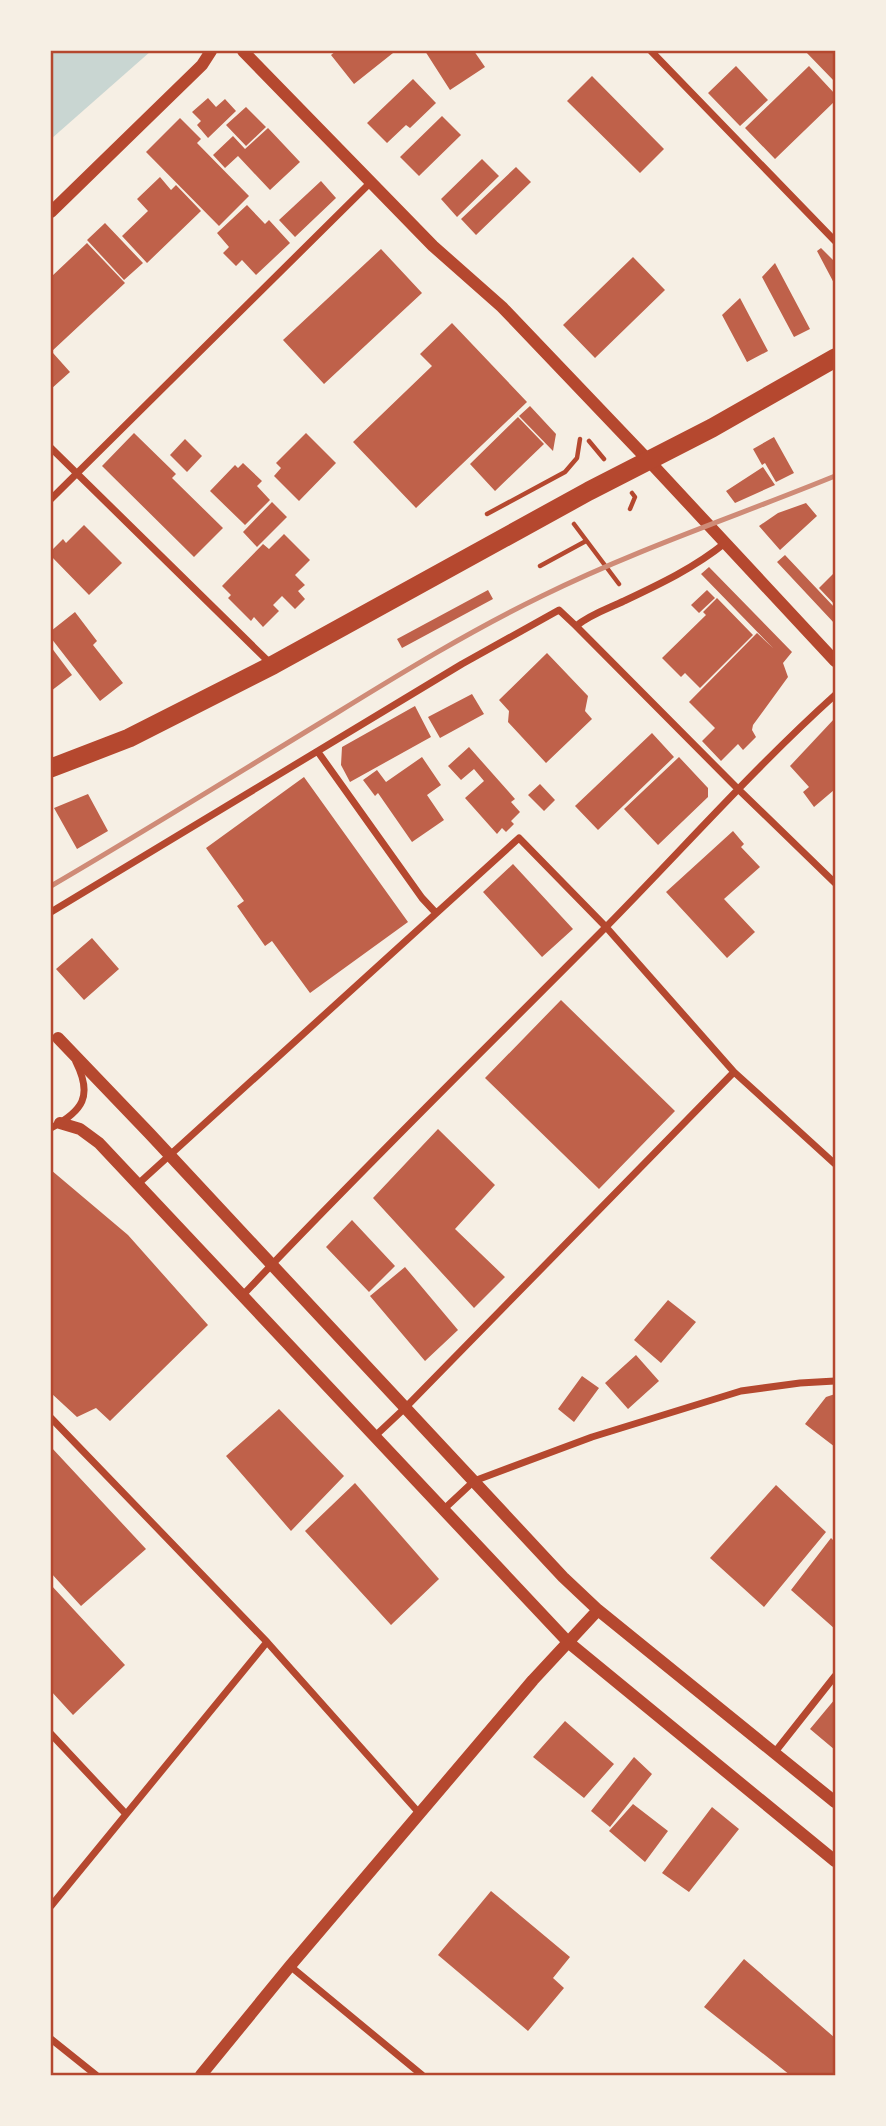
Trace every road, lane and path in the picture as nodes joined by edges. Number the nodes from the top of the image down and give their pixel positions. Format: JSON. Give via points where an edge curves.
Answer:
{"nodes":[{"id":1,"x":211,"y":51,"type":"edge"},
{"id":2,"x":243,"y":51,"type":"edge"},
{"id":3,"x":651,"y":51,"type":"edge"},
{"id":4,"x":371,"y":182,"type":"junction"},
{"id":5,"x":51,"y":212,"type":"edge"},
{"id":6,"x":835,"y":241,"type":"edge"},
{"id":7,"x":835,"y":358,"type":"edge"},
{"id":8,"x":580,"y":439,"type":"dead end"},
{"id":9,"x":51,"y":448,"type":"edge"},
{"id":10,"x":649,"y":461,"type":"junction"},
{"id":11,"x":77,"y":473,"type":"junction"},
{"id":12,"x":544,"y":484,"type":"junction"},
{"id":13,"x":551,"y":493,"type":"dead end"},
{"id":14,"x":635,"y":496,"type":"dead end"},
{"id":15,"x":51,"y":499,"type":"edge"},
{"id":16,"x":629,"y":509,"type":"dead end"},
{"id":17,"x":487,"y":514,"type":"dead end"},
{"id":18,"x":572,"y":522,"type":"dead end"},
{"id":19,"x":586,"y":541,"type":"junction"},
{"id":20,"x":725,"y":543,"type":"junction"},
{"id":21,"x":540,"y":566,"type":"dead end"},
{"id":22,"x":625,"y":585,"type":"dead end"},
{"id":23,"x":576,"y":626,"type":"junction"},
{"id":24,"x":833,"y":653,"type":"edge"},
{"id":25,"x":273,"y":665,"type":"junction"},
{"id":26,"x":835,"y":695,"type":"edge"},
{"id":27,"x":318,"y":752,"type":"junction"},
{"id":28,"x":51,"y":768,"type":"edge"},
{"id":29,"x":737,"y":788,"type":"junction"},
{"id":30,"x":835,"y":883,"type":"edge"},
{"id":31,"x":51,"y":912,"type":"edge"},
{"id":32,"x":436,"y":913,"type":"junction"},
{"id":33,"x":606,"y":927,"type":"junction"},
{"id":34,"x":55,"y":1034,"type":"edge"},
{"id":35,"x":734,"y":1072,"type":"junction"},
{"id":36,"x":55,"y":1125,"type":"edge"},
{"id":37,"x":170,"y":1155,"type":"junction"},
{"id":38,"x":835,"y":1164,"type":"edge"},
{"id":39,"x":138,"y":1184,"type":"junction"},
{"id":40,"x":272,"y":1264,"type":"junction"},
{"id":41,"x":243,"y":1296,"type":"junction"},
{"id":42,"x":835,"y":1381,"type":"edge"},
{"id":43,"x":406,"y":1407,"type":"junction"},
{"id":44,"x":51,"y":1418,"type":"edge"},
{"id":45,"x":374,"y":1437,"type":"junction"},
{"id":46,"x":474,"y":1480,"type":"junction"},
{"id":47,"x":443,"y":1510,"type":"junction"},
{"id":48,"x":598,"y":1610,"type":"junction"},
{"id":49,"x":267,"y":1642,"type":"junction"},
{"id":50,"x":568,"y":1642,"type":"junction"},
{"id":51,"x":835,"y":1676,"type":"edge"},
{"id":52,"x":51,"y":1734,"type":"edge"},
{"id":53,"x":775,"y":1752,"type":"junction"},
{"id":54,"x":835,"y":1802,"type":"edge"},
{"id":55,"x":125,"y":1813,"type":"junction"},
{"id":56,"x":420,"y":1814,"type":"junction"},
{"id":57,"x":835,"y":1861,"type":"edge"},
{"id":58,"x":51,"y":1906,"type":"edge"},
{"id":59,"x":290,"y":1966,"type":"junction"},
{"id":60,"x":51,"y":2039,"type":"edge"},
{"id":61,"x":96,"y":2075,"type":"edge"},
{"id":62,"x":201,"y":2075,"type":"edge"},
{"id":63,"x":422,"y":2075,"type":"edge"}],
"edges":[{"from":1,"to":5,"type":"street"},
{"from":2,"to":4,"type":"street"},
{"from":3,"to":6,"type":"street"},
{"from":4,"to":10,"type":"street","via":[[433,246],[502,307]]},
{"from":4,"to":11,"type":"street"},
{"from":7,"to":10,"type":"highway"},
{"from":8,"to":12,"type":"path","via":[[578,458]]},
{"from":9,"to":11,"type":"street"},
{"from":10,"to":20,"type":"street"},
{"from":10,"to":25,"type":"highway"},
{"from":11,"to":15,"type":"street"},
{"from":11,"to":25,"type":"street"},
{"from":12,"to":13,"type":"path"},
{"from":12,"to":17,"type":"path"},
{"from":14,"to":16,"type":"path"},
{"from":18,"to":19,"type":"path"},
{"from":19,"to":21,"type":"path"},
{"from":19,"to":22,"type":"path","via":[[621,587]]},
{"from":20,"to":23,"type":"street","via":[[700,563],[591,614]]},
{"from":20,"to":24,"type":"street"},
{"from":23,"to":27,"type":"street","via":[[559,610]]},
{"from":23,"to":29,"type":"street"},
{"from":25,"to":28,"type":"highway","via":[[129,738]]},
{"from":26,"to":29,"type":"street"},
{"from":27,"to":31,"type":"street"},
{"from":27,"to":32,"type":"street"},
{"from":29,"to":30,"type":"street"},
{"from":29,"to":33,"type":"street"},
{"from":32,"to":33,"type":"street","via":[[519,838]]},
{"from":32,"to":37,"type":"street"},
{"from":33,"to":35,"type":"street"},
{"from":33,"to":40,"type":"street"},
{"from":34,"to":36,"type":"street","via":[[85,1080],[85,1095],[76,1109]]},
{"from":34,"to":37,"type":"street"},
{"from":35,"to":38,"type":"street"},
{"from":35,"to":43,"type":"street"},
{"from":36,"to":39,"type":"street","via":[[80,1129]]},
{"from":37,"to":39,"type":"street"},
{"from":37,"to":40,"type":"street"},
{"from":39,"to":41,"type":"street"},
{"from":40,"to":41,"type":"street"},
{"from":40,"to":43,"type":"street"},
{"from":41,"to":45,"type":"street"},
{"from":42,"to":46,"type":"street","via":[[741,1391]]},
{"from":43,"to":45,"type":"street"},
{"from":43,"to":46,"type":"street"},
{"from":44,"to":49,"type":"street"},
{"from":45,"to":47,"type":"street"},
{"from":46,"to":47,"type":"street"},
{"from":46,"to":48,"type":"street"},
{"from":47,"to":50,"type":"street"},
{"from":48,"to":50,"type":"street"},
{"from":48,"to":53,"type":"street"},
{"from":49,"to":55,"type":"street"},
{"from":49,"to":56,"type":"street"},
{"from":50,"to":56,"type":"street"},
{"from":50,"to":57,"type":"street"},
{"from":51,"to":53,"type":"street"},
{"from":52,"to":55,"type":"street"},
{"from":53,"to":54,"type":"street"},
{"from":55,"to":58,"type":"street"},
{"from":56,"to":59,"type":"street"},
{"from":59,"to":62,"type":"street"},
{"from":59,"to":63,"type":"street"},
{"from":60,"to":61,"type":"street"}]}
